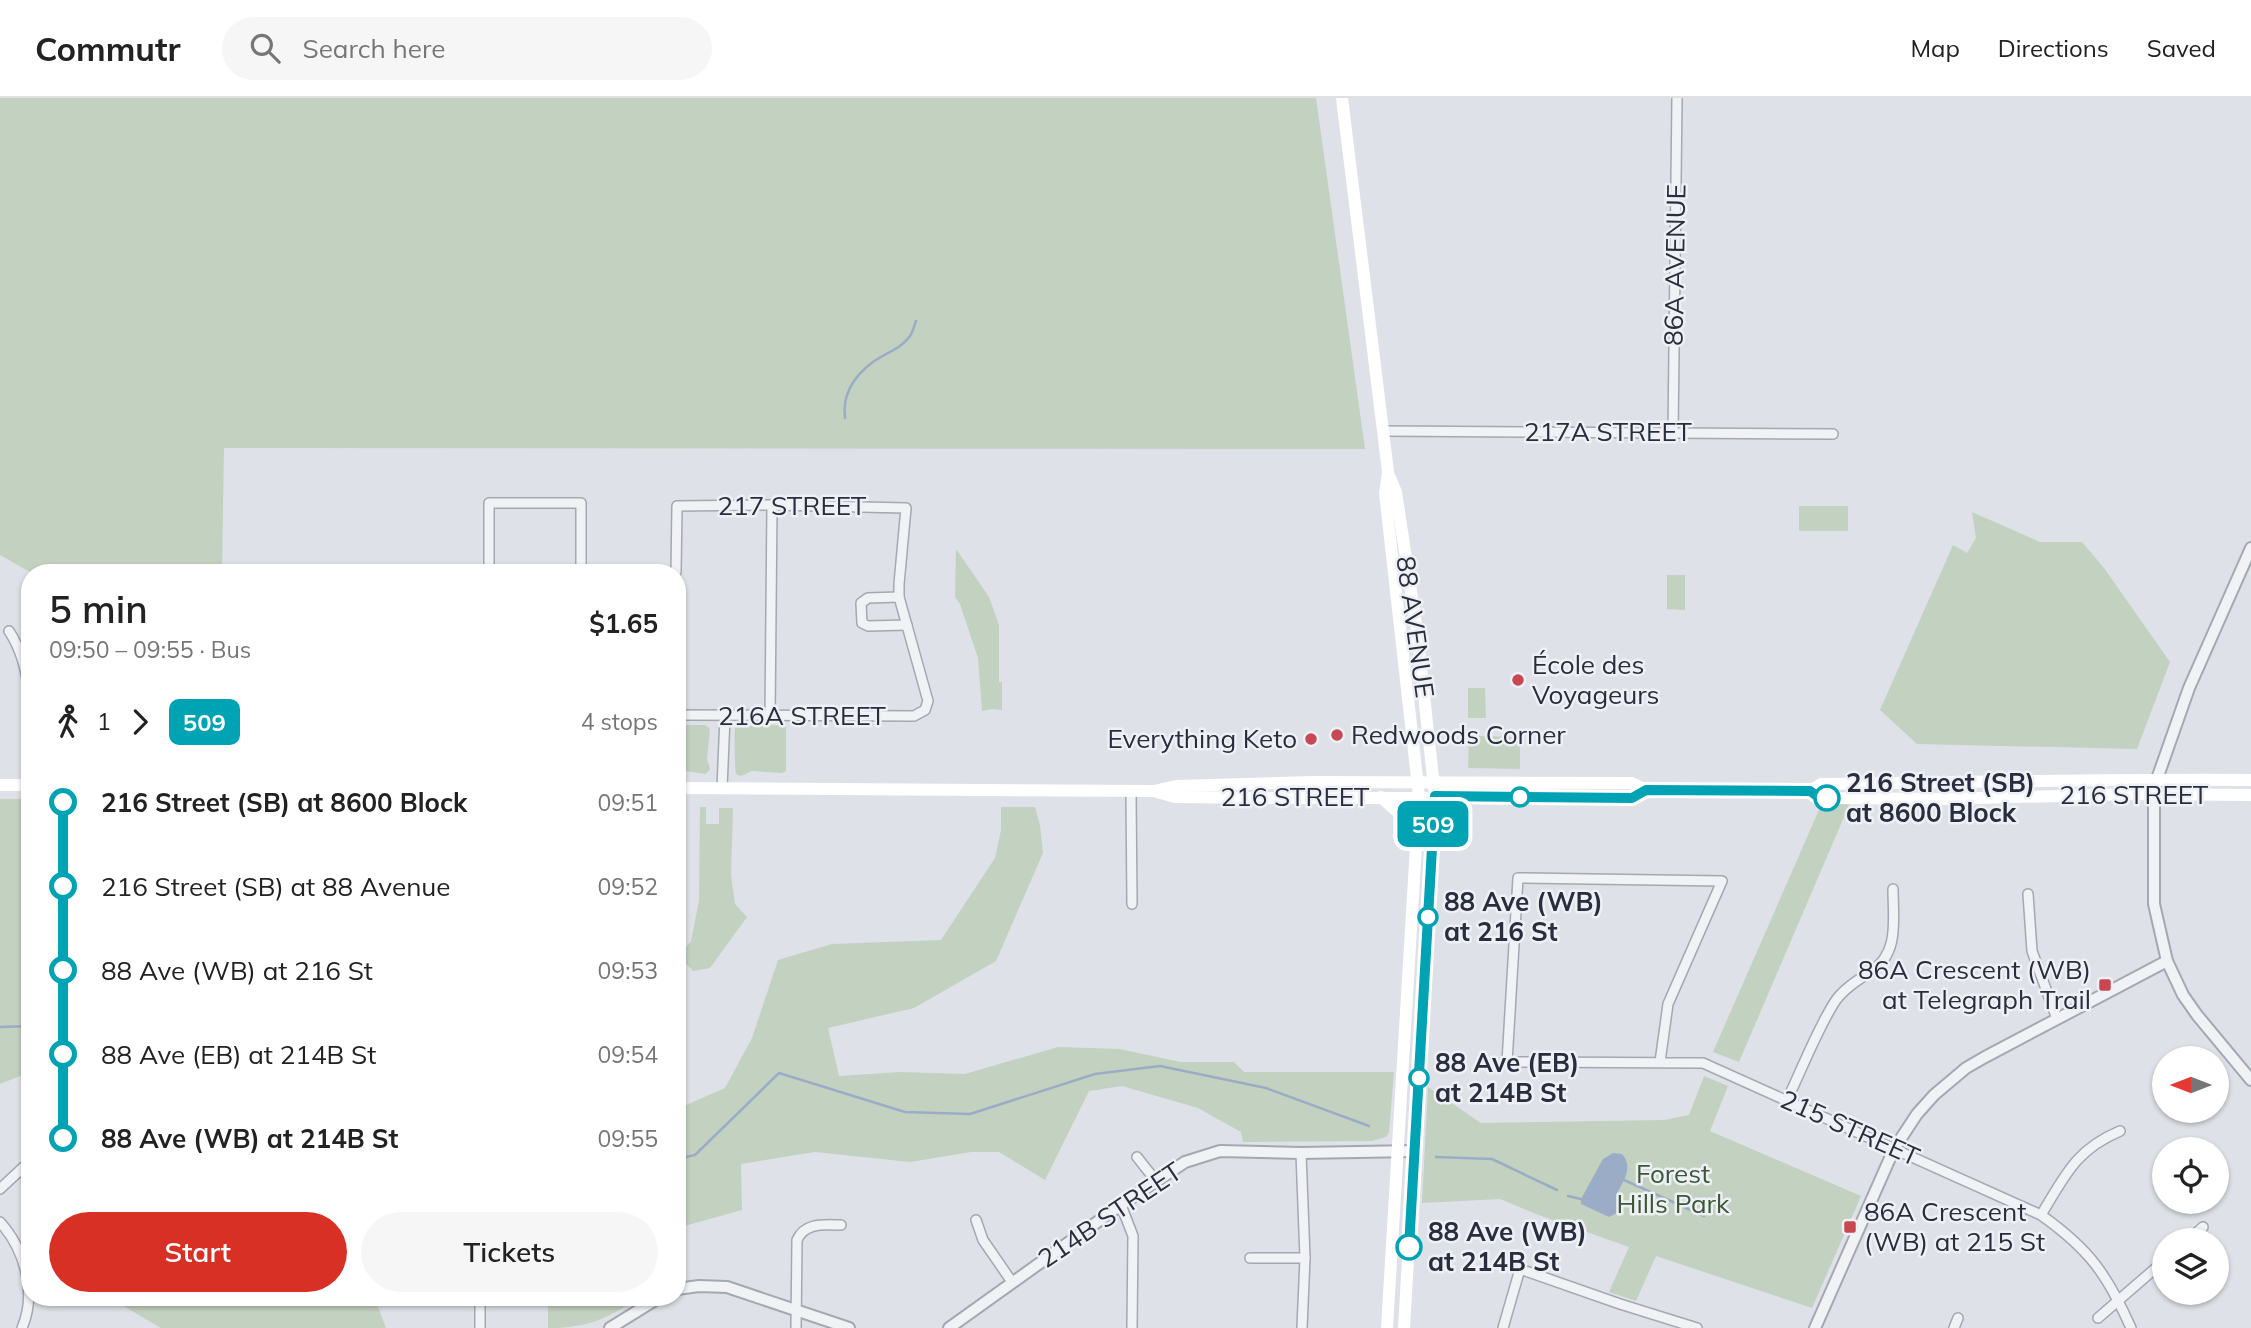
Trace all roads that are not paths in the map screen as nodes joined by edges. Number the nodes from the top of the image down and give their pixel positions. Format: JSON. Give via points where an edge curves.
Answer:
{"nodes":[{"id":1,"x":1342,"y":98,"type":"edge"},
{"id":2,"x":1677,"y":98,"type":"edge"},
{"id":3,"x":1383,"y":431,"type":"junction"},
{"id":4,"x":1673,"y":433,"type":"junction"},
{"id":5,"x":1833,"y":434,"type":"dead end"},
{"id":6,"x":1388,"y":472,"type":"junction"},
{"id":7,"x":772,"y":505,"type":"junction"},
{"id":8,"x":2251,"y":548,"type":"edge"},
{"id":9,"x":489,"y":564,"type":"edge"},
{"id":10,"x":581,"y":564,"type":"edge"},
{"id":11,"x":676,"y":564,"type":"edge"},
{"id":12,"x":899,"y":597,"type":"junction"},
{"id":13,"x":906,"y":625,"type":"junction"},
{"id":14,"x":9,"y":631,"type":"dead end"},
{"id":15,"x":21,"y":656,"type":"edge"},
{"id":16,"x":686,"y":715,"type":"edge"},
{"id":17,"x":724,"y":717,"type":"junction"},
{"id":18,"x":770,"y":717,"type":"junction"},
{"id":19,"x":2157,"y":779,"type":"junction"},
{"id":20,"x":2251,"y":780,"type":"edge"},
{"id":21,"x":1418,"y":782,"type":"junction"},
{"id":22,"x":1434,"y":782,"type":"junction"},
{"id":23,"x":0,"y":785,"type":"edge"},
{"id":24,"x":21,"y":785,"type":"edge"},
{"id":25,"x":686,"y":788,"type":"edge"},
{"id":26,"x":722,"y":788,"type":"junction"},
{"id":27,"x":1646,"y":790,"type":"junction"},
{"id":28,"x":1131,"y":791,"type":"junction"},
{"id":29,"x":1154,"y":791,"type":"junction"},
{"id":30,"x":1810,"y":791,"type":"junction"},
{"id":31,"x":2155,"y":794,"type":"junction"},
{"id":32,"x":2251,"y":795,"type":"edge"},
{"id":33,"x":1419,"y":796,"type":"junction"},
{"id":34,"x":1435,"y":796,"type":"junction"},
{"id":35,"x":1381,"y":797,"type":"junction"},
{"id":36,"x":1417,"y":836,"type":"junction"},
{"id":37,"x":1893,"y":889,"type":"dead end"},
{"id":38,"x":2028,"y":894,"type":"dead end"},
{"id":39,"x":1132,"y":904,"type":"dead end"},
{"id":40,"x":2167,"y":961,"type":"junction"},
{"id":41,"x":2057,"y":1019,"type":"junction"},
{"id":42,"x":1660,"y":1062,"type":"junction"},
{"id":43,"x":2251,"y":1080,"type":"edge"},
{"id":44,"x":1787,"y":1100,"type":"junction"},
{"id":45,"x":2120,"y":1130,"type":"dead end"},
{"id":46,"x":1894,"y":1149,"type":"junction"},
{"id":47,"x":1398,"y":1151,"type":"junction"},
{"id":48,"x":1415,"y":1151,"type":"junction"},
{"id":49,"x":1301,"y":1153,"type":"junction"},
{"id":50,"x":1136,"y":1157,"type":"dead end"},
{"id":51,"x":21,"y":1169,"type":"edge"},
{"id":52,"x":1156,"y":1181,"type":"junction"},
{"id":53,"x":0,"y":1189,"type":"edge"},
{"id":54,"x":1121,"y":1205,"type":"junction"},
{"id":55,"x":2041,"y":1215,"type":"junction"},
{"id":56,"x":976,"y":1220,"type":"dead end"},
{"id":57,"x":0,"y":1223,"type":"edge"},
{"id":58,"x":841,"y":1225,"type":"dead end"},
{"id":59,"x":1250,"y":1258,"type":"dead end"},
{"id":60,"x":1305,"y":1258,"type":"junction"},
{"id":61,"x":21,"y":1261,"type":"edge"},
{"id":62,"x":2152,"y":1272,"type":"edge"},
{"id":63,"x":1012,"y":1282,"type":"junction"},
{"id":64,"x":686,"y":1288,"type":"edge"},
{"id":65,"x":2119,"y":1301,"type":"junction"},
{"id":66,"x":29,"y":1306,"type":"edge"},
{"id":67,"x":480,"y":1306,"type":"edge"},
{"id":68,"x":645,"y":1306,"type":"edge"},
{"id":69,"x":796,"y":1310,"type":"junction"},
{"id":70,"x":1958,"y":1318,"type":"dead end"},
{"id":71,"x":2098,"y":1318,"type":"dead end"},
{"id":72,"x":1692,"y":1327,"type":"edge"},
{"id":73,"x":22,"y":1328,"type":"edge"},
{"id":74,"x":480,"y":1328,"type":"edge"},
{"id":75,"x":610,"y":1328,"type":"edge"},
{"id":76,"x":796,"y":1328,"type":"edge"},
{"id":77,"x":849,"y":1328,"type":"edge"},
{"id":78,"x":949,"y":1328,"type":"edge"},
{"id":79,"x":1132,"y":1328,"type":"edge"},
{"id":80,"x":1302,"y":1328,"type":"edge"},
{"id":81,"x":1387,"y":1328,"type":"edge"},
{"id":82,"x":1404,"y":1328,"type":"edge"},
{"id":83,"x":1503,"y":1328,"type":"edge"},
{"id":84,"x":1815,"y":1328,"type":"edge"},
{"id":85,"x":1954,"y":1328,"type":"edge"},
{"id":86,"x":2131,"y":1328,"type":"edge"}],
"edges":[{"from":1,"to":3,"type":"main road","name":"88 AVENUE"},
{"from":2,"to":4,"type":"street","name":"86A AVENUE"},
{"from":3,"to":4,"type":"street","name":"217A STREET"},
{"from":3,"to":6,"type":"main road","name":"88 AVENUE"},
{"from":4,"to":5,"type":"street","name":"217A STREET"},
{"from":6,"to":21,"type":"main road","name":"88 AVENUE","via":[[1385,493]]},
{"from":6,"to":22,"type":"main road","name":"88 AVENUE","via":[[1396,492],[1417,631]]},
{"from":7,"to":11,"type":"street","name":"217 STREET","via":[[677,506]]},
{"from":7,"to":12,"type":"street","name":"217 STREET","via":[[906,508]]},
{"from":7,"to":18,"type":"street"},
{"from":8,"to":19,"type":"street","via":[[2193,679]]},
{"from":9,"to":10,"type":"street","via":[[489,503],[581,503]]},
{"from":12,"to":13,"type":"street"},
{"from":12,"to":13,"type":"street","via":[[868,598],[861,603],[862,623]]},
{"from":13,"to":18,"type":"street","name":"216A STREET","via":[[928,701],[925,710],[914,716]]},
{"from":14,"to":15,"type":"street"},
{"from":16,"to":17,"type":"street","name":"216A STREET"},
{"from":17,"to":18,"type":"street","name":"216A STREET"},
{"from":17,"to":26,"type":"street"},
{"from":19,"to":20,"type":"main road","name":"216 STREET"},
{"from":19,"to":30,"type":"main road","name":"216 STREET","via":[[1821,784]]},
{"from":19,"to":31,"type":"street"},
{"from":21,"to":22,"type":"main road","name":"216 STREET"},
{"from":21,"to":29,"type":"main road","name":"216 STREET","via":[[1176,786]]},
{"from":21,"to":33,"type":"main road","name":"88 AVENUE"},
{"from":22,"to":27,"type":"main road","name":"216 STREET","via":[[1632,783]]},
{"from":22,"to":34,"type":"main road","name":"88 AVENUE"},
{"from":23,"to":24,"type":"main road"},
{"from":25,"to":26,"type":"main road","name":"216 STREET"},
{"from":26,"to":28,"type":"main road","name":"216 STREET"},
{"from":27,"to":30,"type":"main road","name":"216 STREET"},
{"from":27,"to":34,"type":"main road","name":"216 STREET","via":[[1632,798]]},
{"from":28,"to":29,"type":"main road","name":"216 STREET"},
{"from":28,"to":39,"type":"street"},
{"from":29,"to":35,"type":"main road","name":"216 STREET","via":[[1175,797]]},
{"from":30,"to":31,"type":"main road","name":"216 STREET","via":[[1820,798]]},
{"from":31,"to":32,"type":"main road","name":"216 STREET"},
{"from":31,"to":40,"type":"street","via":[[2154,904]]},
{"from":33,"to":34,"type":"main road","name":"216 STREET"},
{"from":33,"to":35,"type":"main road","name":"216 STREET"},
{"from":33,"to":36,"type":"main road","name":"88 AVENUE"},
{"from":34,"to":48,"type":"main road","name":"88 AVENUE"},
{"from":35,"to":36,"type":"main road"},
{"from":36,"to":47,"type":"main road","name":"88 AVENUE"},
{"from":37,"to":44,"type":"street","via":[[1894,937],[1888,954],[1835,1001]]},
{"from":38,"to":41,"type":"street","via":[[2032,951]]},
{"from":40,"to":41,"type":"street"},
{"from":40,"to":43,"type":"street","via":[[2197,1015]]},
{"from":41,"to":46,"type":"street","via":[[1966,1068],[1917,1114]]},
{"from":42,"to":42,"type":"street","name":"215 STREET","via":[[1668,1004],[1722,881],[1518,878],[1507,1062]]},
{"from":42,"to":44,"type":"street","name":"215 STREET","via":[[1703,1063]]},
{"from":44,"to":46,"type":"street","name":"215 STREET"},
{"from":45,"to":55,"type":"street","via":[[2081,1154]]},
{"from":46,"to":55,"type":"street","name":"215 STREET"},
{"from":46,"to":84,"type":"street"},
{"from":47,"to":48,"type":"street","name":"214B STREET"},
{"from":47,"to":49,"type":"street","name":"214B STREET"},
{"from":47,"to":81,"type":"main road","name":"88 AVENUE"},
{"from":48,"to":82,"type":"main road","name":"88 AVENUE"},
{"from":49,"to":52,"type":"street","name":"214B STREET","via":[[1220,1151],[1185,1162]]},
{"from":49,"to":60,"type":"street"},
{"from":50,"to":52,"type":"street"},
{"from":51,"to":53,"type":"street"},
{"from":52,"to":54,"type":"street","name":"214B STREET"},
{"from":54,"to":63,"type":"street","name":"214B STREET"},
{"from":54,"to":79,"type":"street","via":[[1133,1236]]},
{"from":55,"to":65,"type":"street","name":"215 STREET","via":[[2087,1252]]},
{"from":56,"to":63,"type":"street","via":[[983,1240]]},
{"from":57,"to":61,"type":"street","via":[[16,1244]]},
{"from":58,"to":69,"type":"street","via":[[815,1225],[799,1234]]},
{"from":59,"to":60,"type":"street"},
{"from":60,"to":80,"type":"street"},
{"from":62,"to":65,"type":"street"},
{"from":63,"to":78,"type":"street","name":"214B STREET"},
{"from":64,"to":69,"type":"street","via":[[727,1287]]},
{"from":65,"to":71,"type":"street"},
{"from":65,"to":86,"type":"street","name":"215 STREET"},
{"from":66,"to":73,"type":"street"},
{"from":67,"to":74,"type":"street"},
{"from":68,"to":75,"type":"street"},
{"from":69,"to":76,"type":"street"},
{"from":69,"to":77,"type":"street"},
{"from":70,"to":85,"type":"street"},
{"from":72,"to":83,"type":"street","via":[[1520,1269]]}]}
